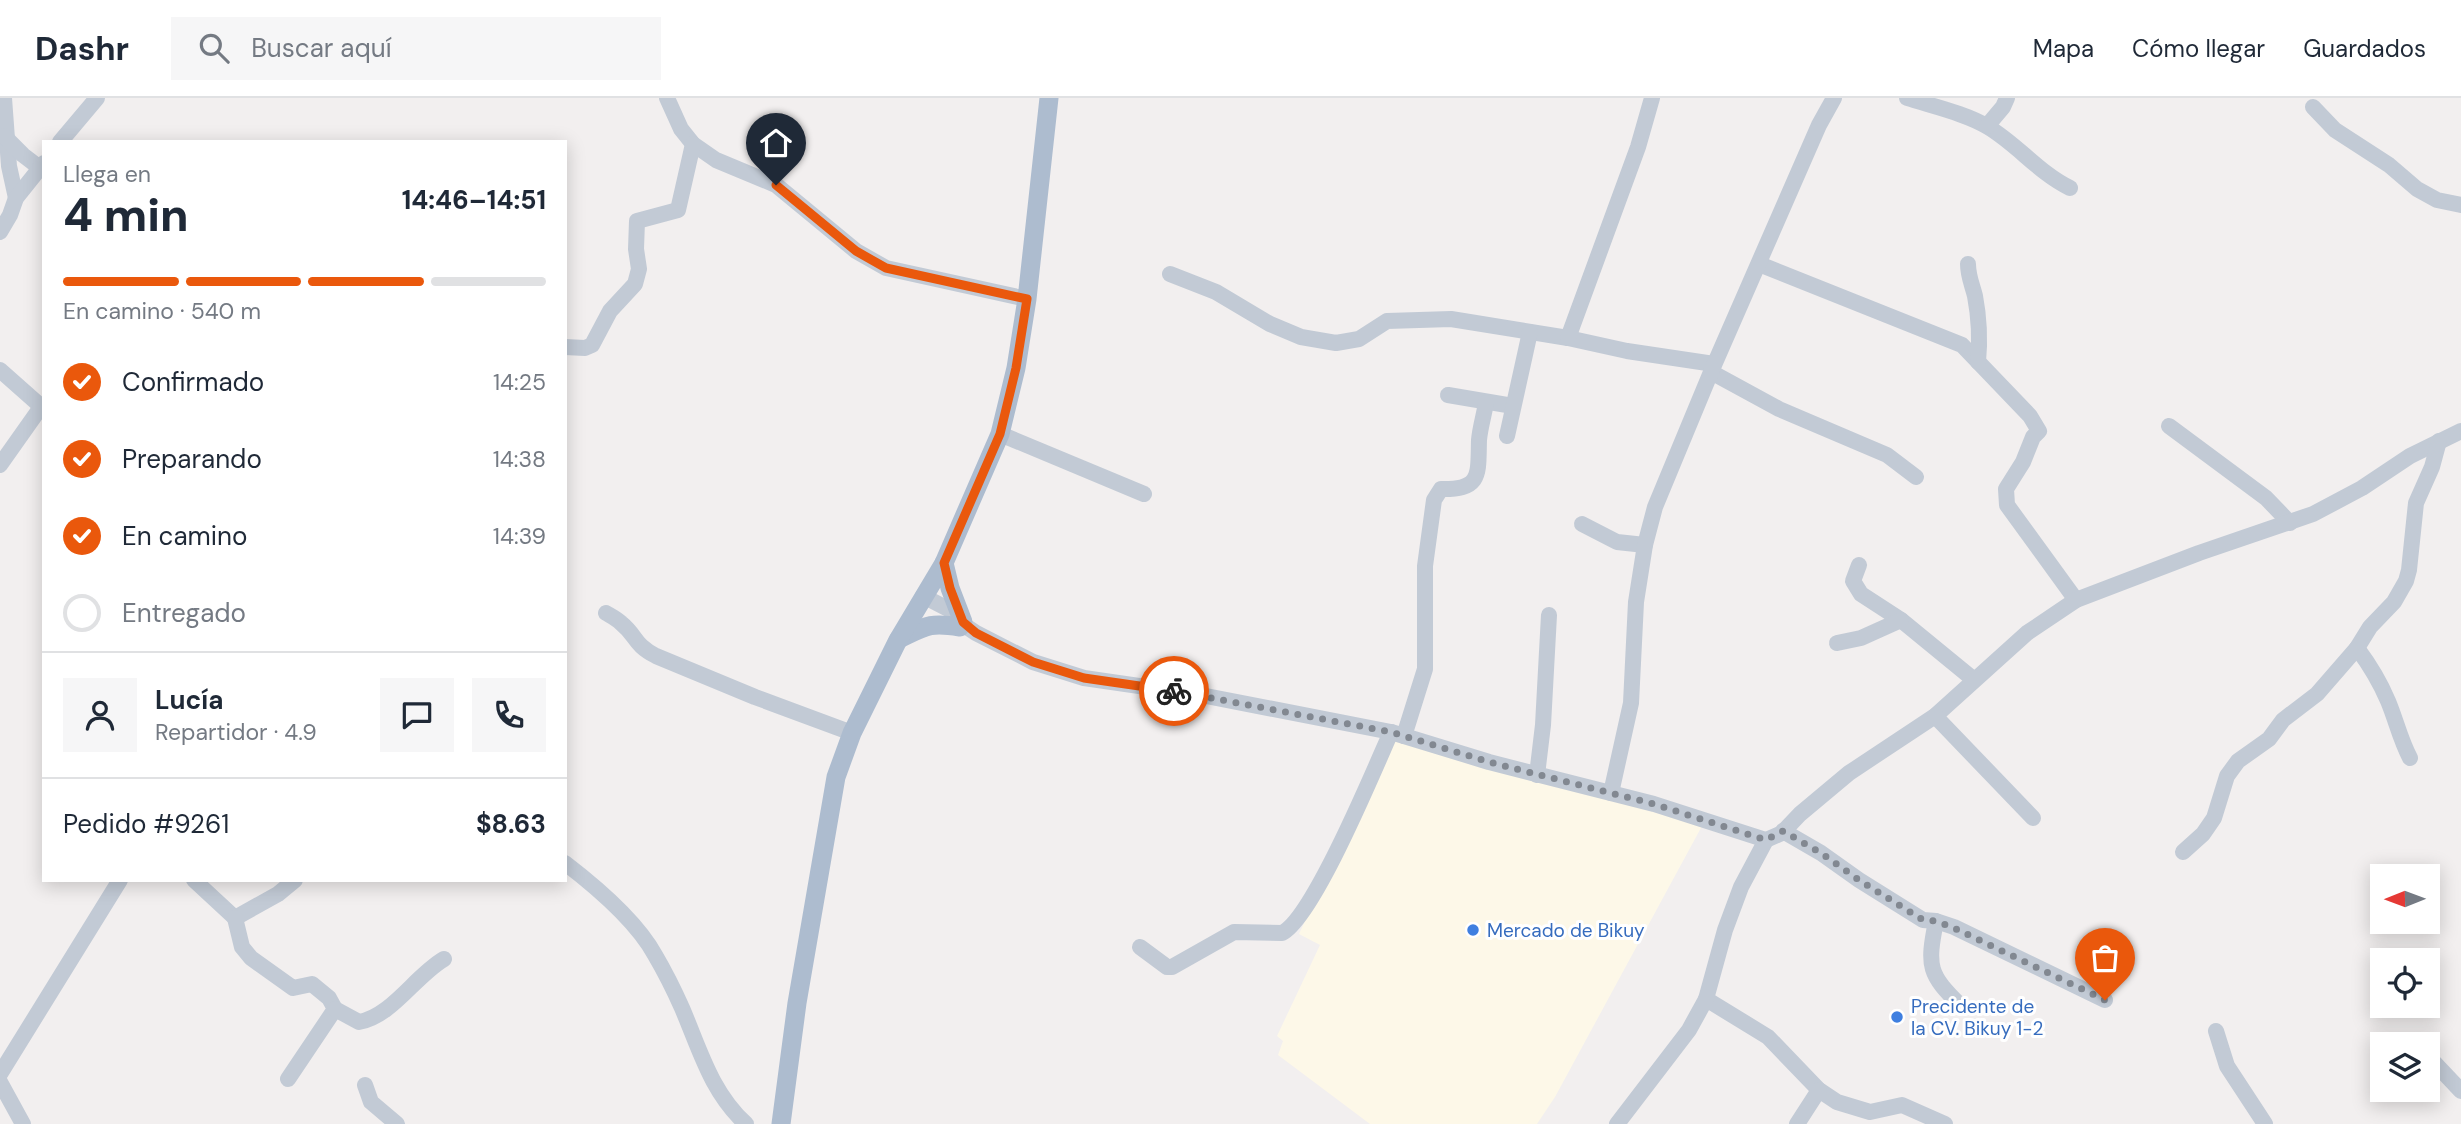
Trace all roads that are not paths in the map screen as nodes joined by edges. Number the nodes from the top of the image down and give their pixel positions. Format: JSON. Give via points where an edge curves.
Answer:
{"nodes":[{"id":1,"x":4,"y":98,"type":"edge"},
{"id":2,"x":97,"y":98,"type":"edge"},
{"id":3,"x":667,"y":98,"type":"edge"},
{"id":4,"x":1049,"y":98,"type":"edge"},
{"id":5,"x":1652,"y":98,"type":"edge"},
{"id":6,"x":1834,"y":98,"type":"edge"},
{"id":7,"x":1907,"y":98,"type":"edge"},
{"id":8,"x":2007,"y":98,"type":"edge"},
{"id":9,"x":2313,"y":107,"type":"dead end"},
{"id":10,"x":1987,"y":126,"type":"junction"},
{"id":11,"x":3,"y":135,"type":"edge"},
{"id":12,"x":62,"y":140,"type":"edge"},
{"id":13,"x":693,"y":144,"type":"junction"},
{"id":14,"x":42,"y":166,"type":"edge"},
{"id":15,"x":2070,"y":188,"type":"dead end"},
{"id":16,"x":16,"y":198,"type":"junction"},
{"id":17,"x":2461,"y":205,"type":"edge"},
{"id":18,"x":0,"y":232,"type":"edge"},
{"id":19,"x":1759,"y":264,"type":"junction"},
{"id":20,"x":1968,"y":264,"type":"dead end"},
{"id":21,"x":1170,"y":274,"type":"dead end"},
{"id":22,"x":1027,"y":299,"type":"junction"},
{"id":23,"x":1530,"y":332,"type":"junction"},
{"id":24,"x":1978,"y":337,"type":"junction"},
{"id":25,"x":1567,"y":338,"type":"junction"},
{"id":26,"x":1962,"y":345,"type":"junction"},
{"id":27,"x":567,"y":347,"type":"edge"},
{"id":28,"x":1978,"y":362,"type":"junction"},
{"id":29,"x":1713,"y":368,"type":"junction"},
{"id":30,"x":0,"y":370,"type":"edge"},
{"id":31,"x":1448,"y":395,"type":"dead end"},
{"id":32,"x":1486,"y":402,"type":"junction"},
{"id":33,"x":1513,"y":406,"type":"junction"},
{"id":34,"x":42,"y":408,"type":"edge"},
{"id":35,"x":2168,"y":426,"type":"dead end"},
{"id":36,"x":2461,"y":431,"type":"edge"},
{"id":37,"x":1000,"y":434,"type":"junction"},
{"id":38,"x":1507,"y":436,"type":"dead end"},
{"id":39,"x":2439,"y":441,"type":"junction"},
{"id":40,"x":0,"y":465,"type":"edge"},
{"id":41,"x":1916,"y":477,"type":"dead end"},
{"id":42,"x":1144,"y":494,"type":"dead end"},
{"id":43,"x":2290,"y":523,"type":"junction"},
{"id":44,"x":1582,"y":524,"type":"dead end"},
{"id":45,"x":1645,"y":545,"type":"junction"},
{"id":46,"x":944,"y":563,"type":"junction"},
{"id":47,"x":1859,"y":565,"type":"dead end"},
{"id":48,"x":2076,"y":600,"type":"junction"},
{"id":49,"x":920,"y":601,"type":"junction"},
{"id":50,"x":606,"y":613,"type":"dead end"},
{"id":51,"x":1549,"y":615,"type":"dead end"},
{"id":52,"x":1902,"y":620,"type":"junction"},
{"id":53,"x":963,"y":625,"type":"junction"},
{"id":54,"x":898,"y":640,"type":"junction"},
{"id":55,"x":1837,"y":643,"type":"dead end"},
{"id":56,"x":2357,"y":648,"type":"junction"},
{"id":57,"x":1973,"y":680,"type":"junction"},
{"id":58,"x":1935,"y":716,"type":"junction"},
{"id":59,"x":852,"y":733,"type":"junction"},
{"id":60,"x":1398,"y":734,"type":"junction"},
{"id":61,"x":2410,"y":758,"type":"dead end"},
{"id":62,"x":1537,"y":775,"type":"junction"},
{"id":63,"x":1611,"y":793,"type":"junction"},
{"id":64,"x":2033,"y":818,"type":"dead end"},
{"id":65,"x":1783,"y":831,"type":"junction"},
{"id":66,"x":1766,"y":840,"type":"junction"},
{"id":67,"x":2183,"y":852,"type":"dead end"},
{"id":68,"x":567,"y":865,"type":"edge"},
{"id":69,"x":119,"y":882,"type":"edge"},
{"id":70,"x":196,"y":882,"type":"edge"},
{"id":71,"x":293,"y":882,"type":"edge"},
{"id":72,"x":235,"y":918,"type":"junction"},
{"id":73,"x":1936,"y":921,"type":"junction"},
{"id":74,"x":1140,"y":947,"type":"dead end"},
{"id":75,"x":444,"y":959,"type":"dead end"},
{"id":76,"x":1706,"y":999,"type":"junction"},
{"id":77,"x":2105,"y":1000,"type":"dead end"},
{"id":78,"x":1962,"y":1007,"type":"dead end"},
{"id":79,"x":335,"y":1009,"type":"junction"},
{"id":80,"x":2216,"y":1031,"type":"dead end"},
{"id":81,"x":2440,"y":1068,"type":"edge"},
{"id":82,"x":0,"y":1074,"type":"edge"},
{"id":83,"x":288,"y":1079,"type":"dead end"},
{"id":84,"x":0,"y":1082,"type":"edge"},
{"id":85,"x":365,"y":1085,"type":"dead end"},
{"id":86,"x":1819,"y":1090,"type":"junction"},
{"id":87,"x":2461,"y":1091,"type":"edge"},
{"id":88,"x":23,"y":1124,"type":"edge"},
{"id":89,"x":397,"y":1124,"type":"edge"},
{"id":90,"x":746,"y":1124,"type":"edge"},
{"id":91,"x":781,"y":1124,"type":"edge"},
{"id":92,"x":1617,"y":1124,"type":"edge"},
{"id":93,"x":1797,"y":1124,"type":"edge"},
{"id":94,"x":1945,"y":1124,"type":"edge"},
{"id":95,"x":2266,"y":1124,"type":"edge"}],
"edges":[{"from":1,"to":11,"type":"street"},
{"from":2,"to":12,"type":"street"},
{"from":3,"to":13,"type":"street"},
{"from":4,"to":22,"type":"main road"},
{"from":5,"to":25,"type":"street"},
{"from":6,"to":19,"type":"street"},
{"from":7,"to":10,"type":"street"},
{"from":8,"to":10,"type":"street"},
{"from":9,"to":17,"type":"street","via":[[2335,130],[2417,189],[2437,200]]},
{"from":10,"to":15,"type":"street","via":[[2021,149],[2053,180]]},
{"from":11,"to":14,"type":"street"},
{"from":11,"to":16,"type":"street"},
{"from":13,"to":22,"type":"street","via":[[716,160],[776,185],[856,251],[886,268]]},
{"from":13,"to":27,"type":"street","via":[[678,210],[637,220],[639,269],[635,284],[610,311],[592,345]]},
{"from":14,"to":16,"type":"street"},
{"from":16,"to":18,"type":"street"},
{"from":19,"to":26,"type":"street"},
{"from":19,"to":29,"type":"street"},
{"from":20,"to":24,"type":"street"},
{"from":21,"to":23,"type":"street","via":[[1216,292],[1301,337],[1335,343],[1359,339],[1387,321],[1451,319]]},
{"from":22,"to":37,"type":"main road"},
{"from":23,"to":25,"type":"street"},
{"from":23,"to":33,"type":"street"},
{"from":24,"to":26,"type":"street"},
{"from":24,"to":28,"type":"street"},
{"from":25,"to":29,"type":"street"},
{"from":26,"to":28,"type":"street"},
{"from":28,"to":48,"type":"street","via":[[2039,431],[2006,489],[2007,505]]},
{"from":29,"to":41,"type":"street","via":[[1779,409],[1887,454]]},
{"from":29,"to":45,"type":"street","via":[[1655,507]]},
{"from":30,"to":34,"type":"street"},
{"from":31,"to":32,"type":"street"},
{"from":32,"to":33,"type":"street"},
{"from":32,"to":60,"type":"street","via":[[1479,471],[1471,484],[1459,490],[1441,489],[1434,500],[1425,566],[1425,668]]},
{"from":33,"to":38,"type":"street"},
{"from":34,"to":40,"type":"street"},
{"from":35,"to":43,"type":"street","via":[[2266,498]]},
{"from":36,"to":39,"type":"street"},
{"from":37,"to":42,"type":"street"},
{"from":37,"to":46,"type":"main road"},
{"from":39,"to":43,"type":"street","via":[[2362,488]]},
{"from":39,"to":56,"type":"street","via":[[2416,503],[2406,581]]},
{"from":43,"to":48,"type":"street"},
{"from":44,"to":45,"type":"street","via":[[1617,542]]},
{"from":45,"to":63,"type":"street","via":[[1636,602],[1631,703]]},
{"from":46,"to":49,"type":"main road"},
{"from":46,"to":53,"type":"main road"},
{"from":47,"to":52,"type":"street","via":[[1853,575],[1854,587]]},
{"from":48,"to":57,"type":"street","via":[[2027,633]]},
{"from":49,"to":53,"type":"street","via":[[950,610]]},
{"from":49,"to":54,"type":"main road"},
{"from":50,"to":59,"type":"street","via":[[623,624],[645,650]]},
{"from":51,"to":62,"type":"street"},
{"from":52,"to":55,"type":"street"},
{"from":52,"to":57,"type":"street"},
{"from":53,"to":54,"type":"main road","via":[[924,626]]},
{"from":53,"to":60,"type":"street","via":[[1033,662],[1084,678],[1223,699]]},
{"from":54,"to":59,"type":"main road"},
{"from":56,"to":61,"type":"street","via":[[2388,700]]},
{"from":56,"to":67,"type":"street","via":[[2317,694],[2238,761],[2227,776],[2214,818]]},
{"from":57,"to":58,"type":"street"},
{"from":58,"to":64,"type":"street"},
{"from":58,"to":65,"type":"street","via":[[1849,773]]},
{"from":59,"to":91,"type":"main road","via":[[836,777]]},
{"from":60,"to":62,"type":"street"},
{"from":60,"to":74,"type":"street","via":[[1310,901],[1288,930],[1234,932],[1172,967]]},
{"from":62,"to":63,"type":"street"},
{"from":63,"to":66,"type":"street"},
{"from":65,"to":66,"type":"street"},
{"from":65,"to":73,"type":"street","via":[[1923,920]]},
{"from":66,"to":76,"type":"street","via":[[1741,887]]},
{"from":68,"to":90,"type":"street","via":[[619,909],[654,951],[720,1096]]},
{"from":69,"to":82,"type":"street"},
{"from":70,"to":72,"type":"street"},
{"from":71,"to":72,"type":"street"},
{"from":72,"to":79,"type":"street","via":[[242,947],[251,958],[293,988],[312,984]]},
{"from":73,"to":77,"type":"street"},
{"from":73,"to":78,"type":"street","via":[[1931,947],[1934,976]]},
{"from":75,"to":79,"type":"street","via":[[378,1016],[359,1022]]},
{"from":76,"to":86,"type":"street","via":[[1768,1037]]},
{"from":76,"to":92,"type":"street","via":[[1689,1030]]},
{"from":79,"to":83,"type":"street"},
{"from":80,"to":95,"type":"street","via":[[2227,1066]]},
{"from":81,"to":87,"type":"street"},
{"from":84,"to":88,"type":"street"},
{"from":85,"to":89,"type":"street","via":[[371,1102]]},
{"from":86,"to":93,"type":"street"},
{"from":86,"to":94,"type":"street","via":[[1837,1102],[1870,1112],[1902,1105]]}]}
